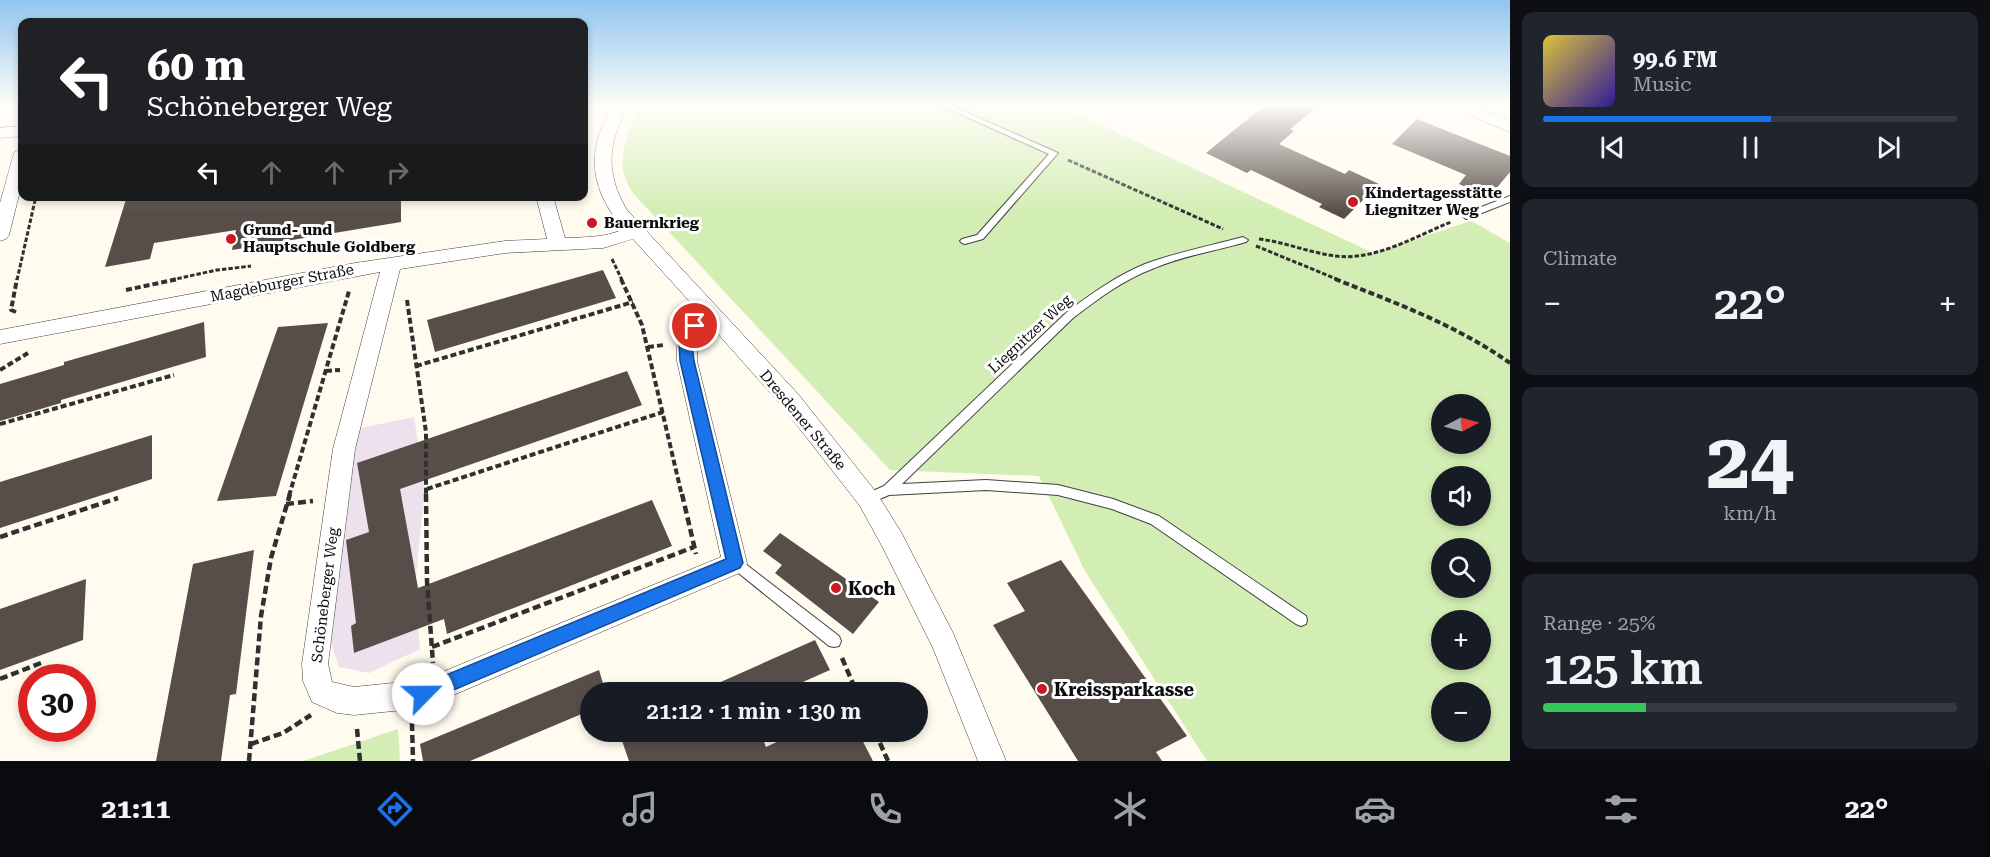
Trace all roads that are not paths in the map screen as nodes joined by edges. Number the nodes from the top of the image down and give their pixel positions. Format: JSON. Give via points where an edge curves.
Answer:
{"nodes":[{"id":1,"x":606,"y":141,"type":"edge"},
{"id":2,"x":1025,"y":141,"type":"edge"},
{"id":3,"x":18,"y":168,"type":"edge"},
{"id":4,"x":1510,"y":199,"type":"edge"},
{"id":5,"x":546,"y":201,"type":"edge"},
{"id":6,"x":1466,"y":216,"type":"road end"},
{"id":7,"x":636,"y":230,"type":"junction"},
{"id":8,"x":0,"y":235,"type":"edge"},
{"id":9,"x":1243,"y":240,"type":"road end"},
{"id":10,"x":965,"y":241,"type":"dead end"},
{"id":11,"x":556,"y":243,"type":"junction"},
{"id":12,"x":392,"y":263,"type":"junction"},
{"id":13,"x":714,"y":316,"type":"junction"},
{"id":14,"x":0,"y":337,"type":"edge"},
{"id":15,"x":878,"y":494,"type":"junction"},
{"id":16,"x":735,"y":563,"type":"junction"},
{"id":17,"x":1301,"y":621,"type":"dead end"},
{"id":18,"x":834,"y":641,"type":"road end"},
{"id":19,"x":992,"y":761,"type":"edge"}],
"edges":[{"from":1,"to":7,"type":"street","name":"Dresdener Straße","via":[[602,173],[611,199]]},
{"from":2,"to":10,"type":"lane","via":[[1054,153],[980,237]]},
{"from":3,"to":8,"type":"street"},
{"from":4,"to":6,"type":"lane"},
{"from":5,"to":11,"type":"street"},
{"from":7,"to":11,"type":"street","name":"Magdeburger Straße","via":[[603,242]]},
{"from":7,"to":13,"type":"street","name":"Dresdener Straße"},
{"from":9,"to":15,"type":"lane","name":"Liegnitzer Weg","via":[[1137,272],[1100,293],[1070,315]]},
{"from":11,"to":12,"type":"street","name":"Magdeburger Straße"},
{"from":12,"to":14,"type":"street","name":"Magdeburger Straße"},
{"from":12,"to":16,"type":"street","name":"Schöneberger Weg","via":[[344,449],[315,664],[322,692],[354,701],[411,696]]},
{"from":13,"to":15,"type":"street","name":"Dresdener Straße"},
{"from":13,"to":16,"type":"street","via":[[695,326],[685,344]]},
{"from":15,"to":17,"type":"lane","via":[[986,485],[1058,490],[1113,504],[1155,520]]},
{"from":15,"to":19,"type":"street","name":"Dresdener Straße","via":[[892,540],[944,642]]},
{"from":16,"to":18,"type":"lane"}]}
